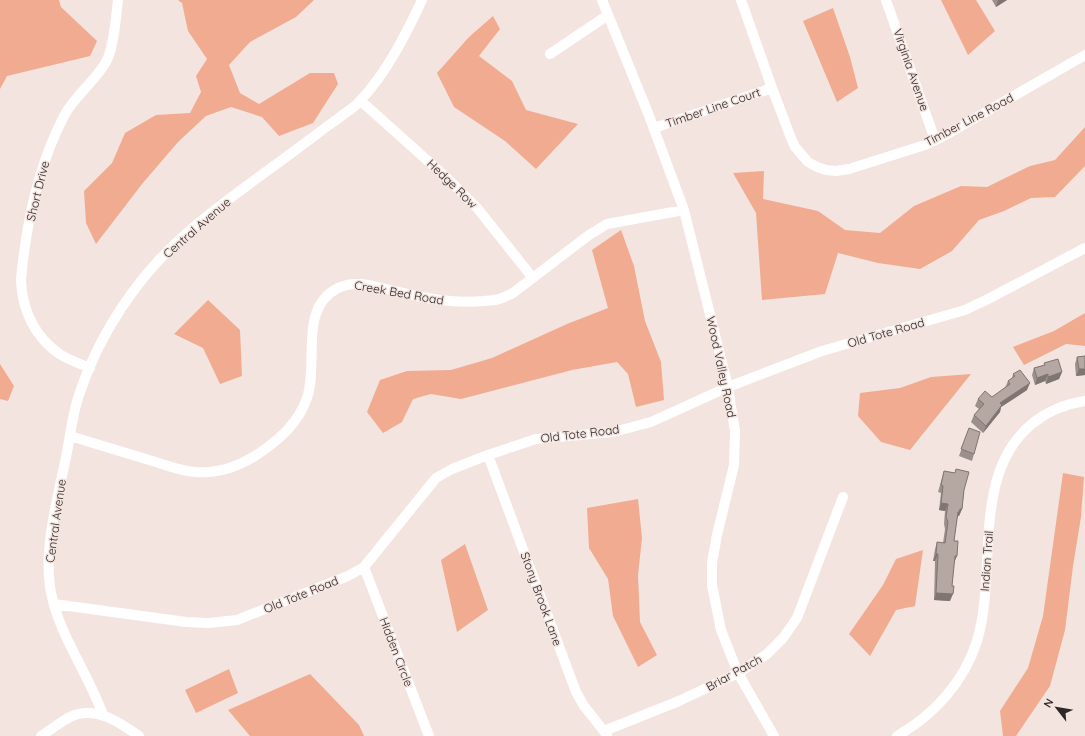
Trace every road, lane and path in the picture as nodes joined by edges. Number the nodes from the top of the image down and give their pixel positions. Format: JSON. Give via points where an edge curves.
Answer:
{"nodes":[{"id":1,"x":118,"y":0,"type":"edge"},
{"id":2,"x":422,"y":0,"type":"edge"},
{"id":3,"x":602,"y":0,"type":"edge"},
{"id":4,"x":741,"y":0,"type":"edge"},
{"id":5,"x":886,"y":0,"type":"edge"},
{"id":6,"x":608,"y":15,"type":"junction"},
{"id":7,"x":550,"y":54,"type":"dead end"},
{"id":8,"x":1085,"y":56,"type":"edge"},
{"id":9,"x":772,"y":88,"type":"junction"},
{"id":10,"x":361,"y":101,"type":"junction"},
{"id":11,"x":654,"y":128,"type":"junction"},
{"id":12,"x":935,"y":140,"type":"junction"},
{"id":13,"x":684,"y":210,"type":"junction"},
{"id":14,"x":1085,"y":248,"type":"edge"},
{"id":15,"x":532,"y":277,"type":"junction"},
{"id":16,"x":90,"y":368,"type":"junction"},
{"id":17,"x":728,"y":388,"type":"junction"},
{"id":18,"x":1085,"y":401,"type":"edge"},
{"id":19,"x":70,"y":436,"type":"junction"},
{"id":20,"x":488,"y":455,"type":"junction"},
{"id":21,"x":843,"y":497,"type":"dead end"},
{"id":22,"x":364,"y":567,"type":"junction"},
{"id":23,"x":54,"y":604,"type":"junction"},
{"id":24,"x":738,"y":673,"type":"junction"},
{"id":25,"x":103,"y":715,"type":"junction"},
{"id":26,"x":605,"y":733,"type":"edge"},
{"id":27,"x":41,"y":736,"type":"edge"},
{"id":28,"x":139,"y":736,"type":"edge"},
{"id":29,"x":429,"y":736,"type":"edge"},
{"id":30,"x":774,"y":736,"type":"edge"},
{"id":31,"x":897,"y":736,"type":"edge"}],
"edges":[{"from":1,"to":16,"type":"street","name":"Short Drive","via":[[107,60],[65,114],[41,171],[33,200],[21,280],[25,307],[39,335],[63,356]]},
{"from":2,"to":10,"type":"street","name":"Central Avenue","via":[[389,62]]},
{"from":3,"to":6,"type":"street","name":"Wood Valley Road"},
{"from":4,"to":9,"type":"street","name":"Timber Line Road"},
{"from":5,"to":12,"type":"street","name":"Virginia Avenue"},
{"from":6,"to":7,"type":"street"},
{"from":6,"to":11,"type":"street","name":"Wood Valley Road"},
{"from":8,"to":12,"type":"street","name":"Timber Line Road"},
{"from":9,"to":11,"type":"street","name":"Timber Line Court"},
{"from":9,"to":12,"type":"street","name":"Timber Line Road","via":[[795,147],[808,162],[817,167],[836,171]]},
{"from":10,"to":15,"type":"street","name":"Hedge Row","via":[[478,209]]},
{"from":10,"to":16,"type":"street","name":"Central Avenue","via":[[182,238],[133,292],[111,326]]},
{"from":11,"to":13,"type":"street","name":"Wood Valley Road"},
{"from":13,"to":15,"type":"street","name":"Creek Bed Road","via":[[607,224],[589,234]]},
{"from":13,"to":17,"type":"street","name":"Wood Valley Road"},
{"from":14,"to":17,"type":"street","name":"Old Tote Road","via":[[965,310],[822,351]]},
{"from":15,"to":19,"type":"street","name":"Creek Bed Road","via":[[513,293],[499,299],[466,303],[418,297],[358,284],[348,284],[332,291],[319,304],[313,321],[310,383],[300,413],[292,426],[278,440],[247,462],[228,469],[208,472],[187,471]]},
{"from":16,"to":19,"type":"street","name":"Central Avenue","via":[[78,399]]},
{"from":17,"to":20,"type":"street","name":"Old Tote Road","via":[[651,422],[613,432],[536,439]]},
{"from":17,"to":24,"type":"street","name":"Wood Valley Road","via":[[735,431],[734,465],[717,535],[712,563],[712,585],[721,630]]},
{"from":18,"to":31,"type":"street","name":"Indian Trail","via":[[1066,405],[1037,420],[1020,434],[1007,452],[995,483],[984,607],[977,641],[959,678],[942,701],[916,724]]},
{"from":19,"to":23,"type":"street","name":"Central Avenue","via":[[49,559],[50,587]]},
{"from":20,"to":22,"type":"street","name":"Old Tote Road","via":[[436,478]]},
{"from":20,"to":26,"type":"street","name":"Stony Brook Lane","via":[[576,692]]},
{"from":21,"to":24,"type":"street","name":"Briar Patch","via":[[797,618],[783,638],[767,654]]},
{"from":22,"to":23,"type":"street","name":"Old Tote Road","via":[[348,576],[237,620],[186,622]]},
{"from":22,"to":29,"type":"street","name":"Hidden Circle"},
{"from":23,"to":25,"type":"street","name":"Central Avenue"},
{"from":24,"to":26,"type":"street","name":"Briar Patch"},
{"from":24,"to":30,"type":"street","name":"Wood Valley Road"},
{"from":25,"to":27,"type":"street","via":[[91,712],[70,717]]},
{"from":25,"to":28,"type":"street"}]}
